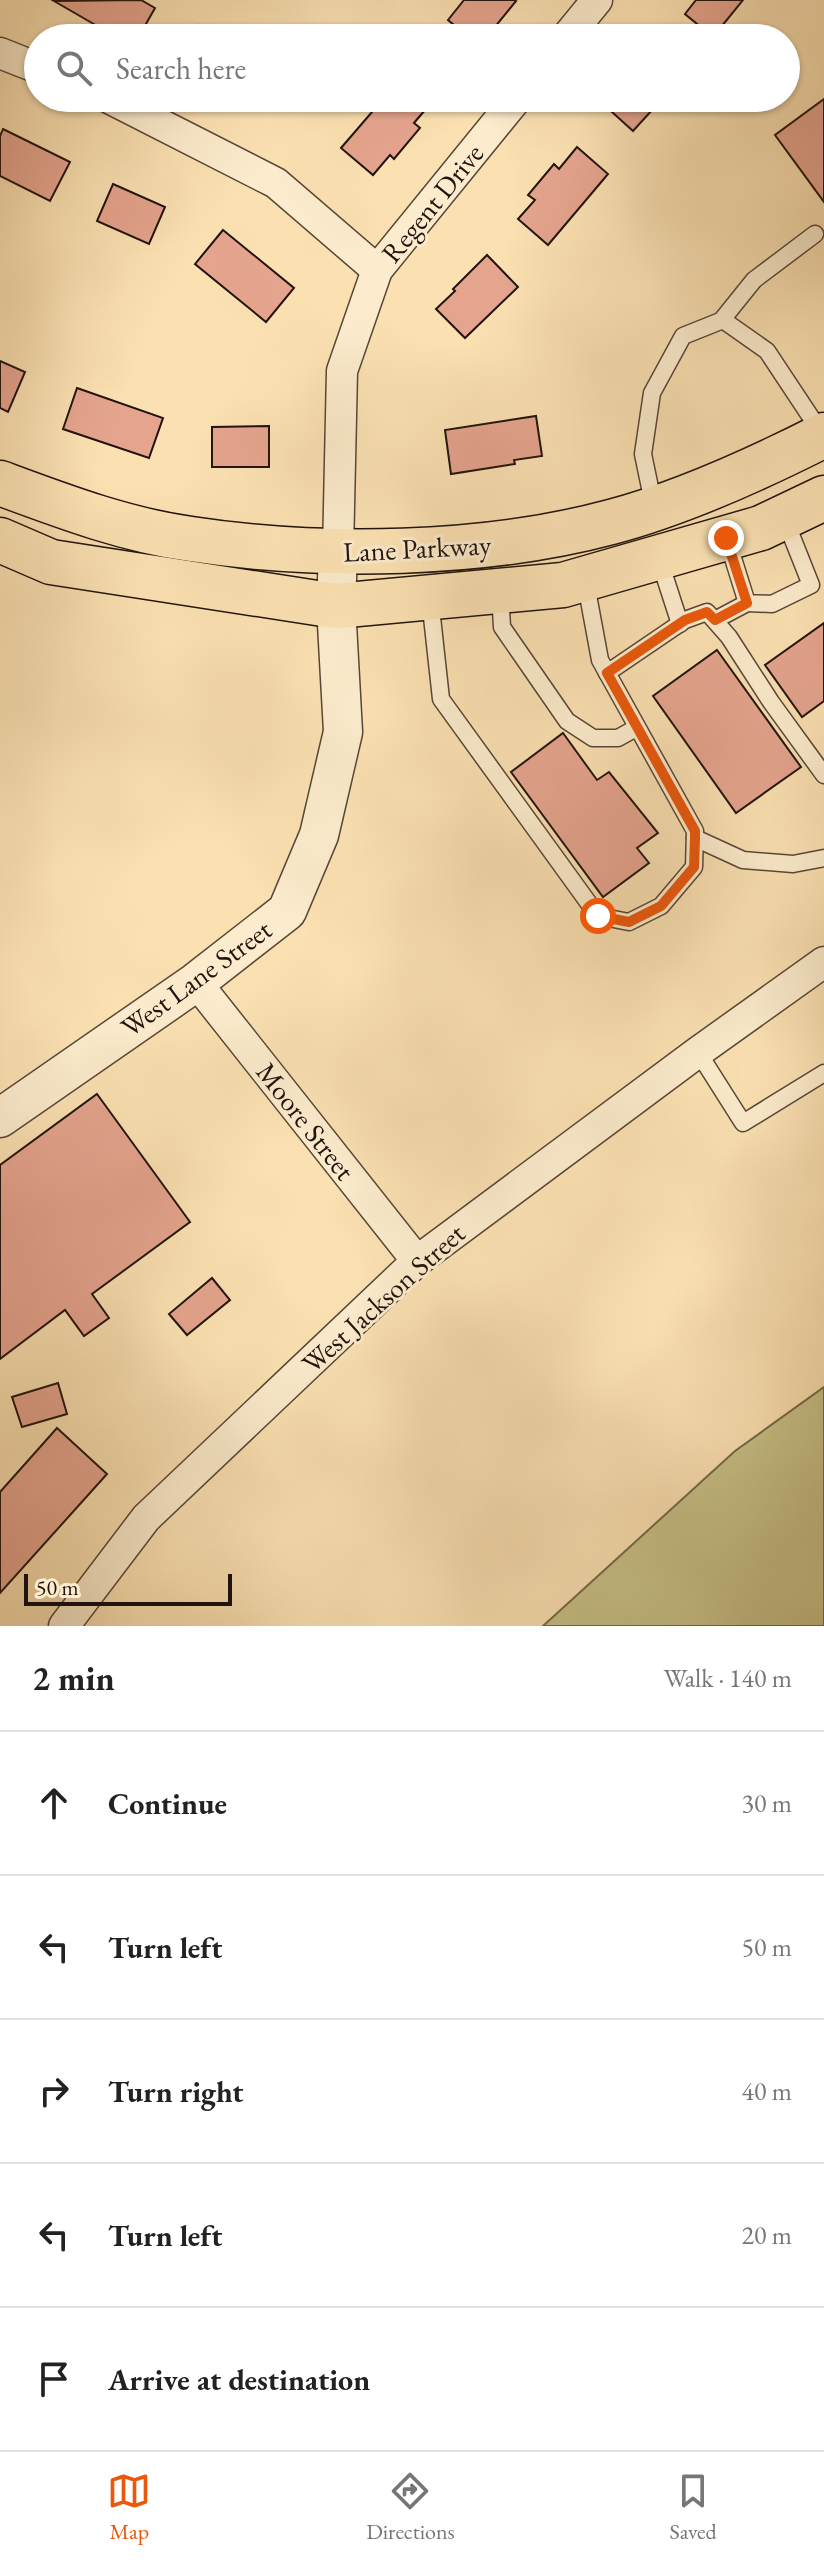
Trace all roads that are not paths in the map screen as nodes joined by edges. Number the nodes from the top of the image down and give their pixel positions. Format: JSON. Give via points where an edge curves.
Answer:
{"nodes":[{"id":1,"x":597,"y":0,"type":"edge"},
{"id":2,"x":577,"y":24,"type":"edge"},
{"id":3,"x":0,"y":53,"type":"edge"},
{"id":4,"x":24,"y":62,"type":"edge"},
{"id":5,"x":137,"y":112,"type":"edge"},
{"id":6,"x":506,"y":112,"type":"edge"},
{"id":7,"x":815,"y":234,"type":"dead end"},
{"id":8,"x":377,"y":270,"type":"junction"},
{"id":9,"x":721,"y":321,"type":"junction"},
{"id":10,"x":823,"y":435,"type":"edge"},
{"id":11,"x":0,"y":483,"type":"edge"},
{"id":12,"x":824,"y":498,"type":"edge"},
{"id":13,"x":654,"y":507,"type":"junction"},
{"id":14,"x":784,"y":517,"type":"junction"},
{"id":15,"x":726,"y":538,"type":"junction"},
{"id":16,"x":0,"y":540,"type":"edge"},
{"id":17,"x":338,"y":552,"type":"junction"},
{"id":18,"x":658,"y":557,"type":"junction"},
{"id":19,"x":585,"y":579,"type":"junction"},
{"id":20,"x":499,"y":591,"type":"junction"},
{"id":21,"x":430,"y":597,"type":"junction"},
{"id":22,"x":747,"y":603,"type":"junction"},
{"id":23,"x":336,"y":606,"type":"junction"},
{"id":24,"x":715,"y":620,"type":"junction"},
{"id":25,"x":680,"y":624,"type":"junction"},
{"id":26,"x":607,"y":673,"type":"junction"},
{"id":27,"x":636,"y":728,"type":"junction"},
{"id":28,"x":824,"y":775,"type":"edge"},
{"id":29,"x":695,"y":838,"type":"junction"},
{"id":30,"x":824,"y":858,"type":"edge"},
{"id":31,"x":824,"y":962,"type":"edge"},
{"id":32,"x":196,"y":982,"type":"junction"},
{"id":33,"x":698,"y":1052,"type":"junction"},
{"id":34,"x":824,"y":1073,"type":"edge"},
{"id":35,"x":0,"y":1118,"type":"edge"},
{"id":36,"x":417,"y":1261,"type":"junction"},
{"id":37,"x":64,"y":1626,"type":"edge"}],
"edges":[{"from":1,"to":2,"type":"street"},
{"from":3,"to":4,"type":"street"},
{"from":5,"to":8,"type":"street","via":[[276,183]]},
{"from":6,"to":8,"type":"street","name":"Regent Drive"},
{"from":7,"to":9,"type":"lane","via":[[754,280]]},
{"from":8,"to":17,"type":"street","name":"Regent Drive","via":[[342,371]]},
{"from":9,"to":10,"type":"lane","via":[[767,351]]},
{"from":9,"to":13,"type":"lane","via":[[683,336],[652,393],[643,454]]},
{"from":10,"to":13,"type":"highway","name":"Lane Parkway"},
{"from":11,"to":17,"type":"highway","name":"Lane Parkway","via":[[81,514],[190,539]]},
{"from":12,"to":14,"type":"highway","name":"Lane Parkway"},
{"from":13,"to":17,"type":"highway","name":"Lane Parkway","via":[[613,522],[509,543]]},
{"from":14,"to":15,"type":"highway","name":"Lane Parkway"},
{"from":14,"to":22,"type":"lane","via":[[811,585],[772,604]]},
{"from":15,"to":18,"type":"highway","name":"Lane Parkway"},
{"from":15,"to":22,"type":"lane"},
{"from":16,"to":23,"type":"highway","name":"Lane Parkway","via":[[51,562]]},
{"from":17,"to":23,"type":"street","name":"West Lane Street"},
{"from":18,"to":19,"type":"highway","name":"Lane Parkway"},
{"from":18,"to":25,"type":"lane"},
{"from":19,"to":20,"type":"highway","name":"Lane Parkway"},
{"from":19,"to":26,"type":"lane"},
{"from":20,"to":21,"type":"highway","name":"Lane Parkway"},
{"from":20,"to":27,"type":"lane","via":[[502,627],[567,721],[593,738],[618,738]]},
{"from":21,"to":23,"type":"highway","name":"Lane Parkway"},
{"from":21,"to":29,"type":"lane","via":[[441,699],[598,916],[629,922],[661,906],[694,867]]},
{"from":22,"to":24,"type":"lane"},
{"from":23,"to":32,"type":"street","name":"West Lane Street","via":[[343,732],[319,835],[287,911]]},
{"from":24,"to":25,"type":"lane","via":[[707,612]]},
{"from":24,"to":28,"type":"lane"},
{"from":25,"to":26,"type":"lane"},
{"from":26,"to":27,"type":"lane"},
{"from":27,"to":29,"type":"lane"},
{"from":29,"to":30,"type":"lane","via":[[743,860],[793,864]]},
{"from":31,"to":33,"type":"street","name":"West Jackson Street"},
{"from":32,"to":35,"type":"street","name":"West Lane Street"},
{"from":32,"to":36,"type":"street","name":"Moore Street"},
{"from":33,"to":34,"type":"lane","via":[[743,1123]]},
{"from":33,"to":36,"type":"street","name":"West Jackson Street"},
{"from":36,"to":37,"type":"street","name":"West Jackson Street","via":[[146,1518]]}]}
